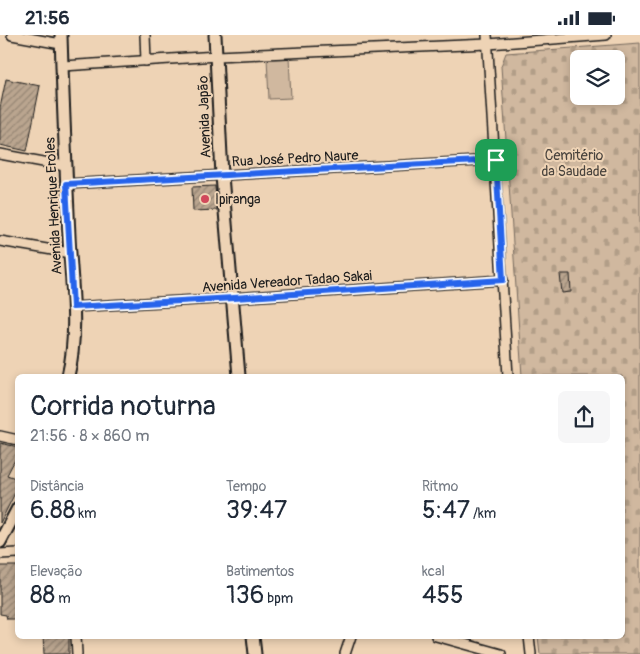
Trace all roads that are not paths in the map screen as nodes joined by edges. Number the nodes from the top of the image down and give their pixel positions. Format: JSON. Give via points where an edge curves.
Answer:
{"nodes":[{"id":1,"x":12,"y":35,"type":"edge"},
{"id":2,"x":145,"y":35,"type":"edge"},
{"id":3,"x":215,"y":35,"type":"edge"},
{"id":4,"x":606,"y":35,"type":"edge"},
{"id":5,"x":61,"y":39,"type":"edge"},
{"id":6,"x":487,"y":39,"type":"edge"},
{"id":7,"x":217,"y":56,"type":"junction"},
{"id":8,"x":146,"y":61,"type":"junction"},
{"id":9,"x":63,"y":67,"type":"junction"},
{"id":10,"x":0,"y":154,"type":"edge"},
{"id":11,"x":496,"y":160,"type":"junction"},
{"id":12,"x":65,"y":166,"type":"junction"},
{"id":13,"x":222,"y":176,"type":"junction"},
{"id":14,"x":66,"y":184,"type":"junction"},
{"id":15,"x":0,"y":241,"type":"edge"},
{"id":16,"x":70,"y":253,"type":"junction"},
{"id":17,"x":503,"y":280,"type":"junction"},
{"id":18,"x":234,"y":298,"type":"junction"},
{"id":19,"x":73,"y":307,"type":"junction"},
{"id":20,"x":68,"y":374,"type":"edge"},
{"id":21,"x":239,"y":374,"type":"edge"},
{"id":22,"x":508,"y":374,"type":"edge"},
{"id":23,"x":0,"y":436,"type":"edge"},
{"id":24,"x":15,"y":439,"type":"edge"},
{"id":25,"x":15,"y":514,"type":"edge"},
{"id":26,"x":0,"y":542,"type":"edge"},
{"id":27,"x":15,"y":553,"type":"edge"},
{"id":28,"x":0,"y":554,"type":"edge"},
{"id":29,"x":76,"y":639,"type":"edge"},
{"id":30,"x":253,"y":639,"type":"edge"},
{"id":31,"x":351,"y":639,"type":"edge"},
{"id":32,"x":447,"y":639,"type":"edge"},
{"id":33,"x":529,"y":639,"type":"edge"},
{"id":34,"x":77,"y":654,"type":"edge"},
{"id":35,"x":255,"y":654,"type":"edge"},
{"id":36,"x":345,"y":654,"type":"edge"},
{"id":37,"x":501,"y":654,"type":"edge"},
{"id":38,"x":531,"y":654,"type":"edge"}],
"edges":[{"from":1,"to":5,"type":"street"},
{"from":2,"to":8,"type":"street"},
{"from":3,"to":7,"type":"main road","name":"Avenida Japão"},
{"from":4,"to":6,"type":"street"},
{"from":5,"to":9,"type":"main road","name":"Avenida Henrique Eroles"},
{"from":6,"to":7,"type":"street"},
{"from":6,"to":11,"type":"street"},
{"from":7,"to":8,"type":"street"},
{"from":7,"to":13,"type":"main road","name":"Avenida Japão"},
{"from":8,"to":9,"type":"street"},
{"from":9,"to":12,"type":"main road","name":"Avenida Henrique Eroles"},
{"from":10,"to":12,"type":"street"},
{"from":11,"to":13,"type":"street","name":"Rua José Pedro Naure"},
{"from":11,"to":17,"type":"street"},
{"from":12,"to":14,"type":"main road","name":"Avenida Henrique Eroles"},
{"from":13,"to":14,"type":"street","name":"Rua José Pedro Naure"},
{"from":13,"to":18,"type":"main road","name":"Avenida Japão"},
{"from":14,"to":16,"type":"main road","name":"Avenida Henrique Eroles"},
{"from":15,"to":16,"type":"street"},
{"from":16,"to":19,"type":"main road","name":"Avenida Henrique Eroles"},
{"from":17,"to":18,"type":"street","name":"Avenida Vereador Tadao Sakai"},
{"from":17,"to":22,"type":"street"},
{"from":18,"to":19,"type":"street","name":"Avenida Vereador Tadao Sakai"},
{"from":18,"to":21,"type":"main road","name":"Avenida Japão"},
{"from":19,"to":20,"type":"main road","name":"Avenida Henrique Eroles"},
{"from":23,"to":24,"type":"street"},
{"from":25,"to":26,"type":"main road"},
{"from":27,"to":28,"type":"street"},
{"from":29,"to":34,"type":"street"},
{"from":30,"to":35,"type":"main road"},
{"from":31,"to":36,"type":"street"},
{"from":32,"to":37,"type":"street"},
{"from":33,"to":38,"type":"street"}]}
